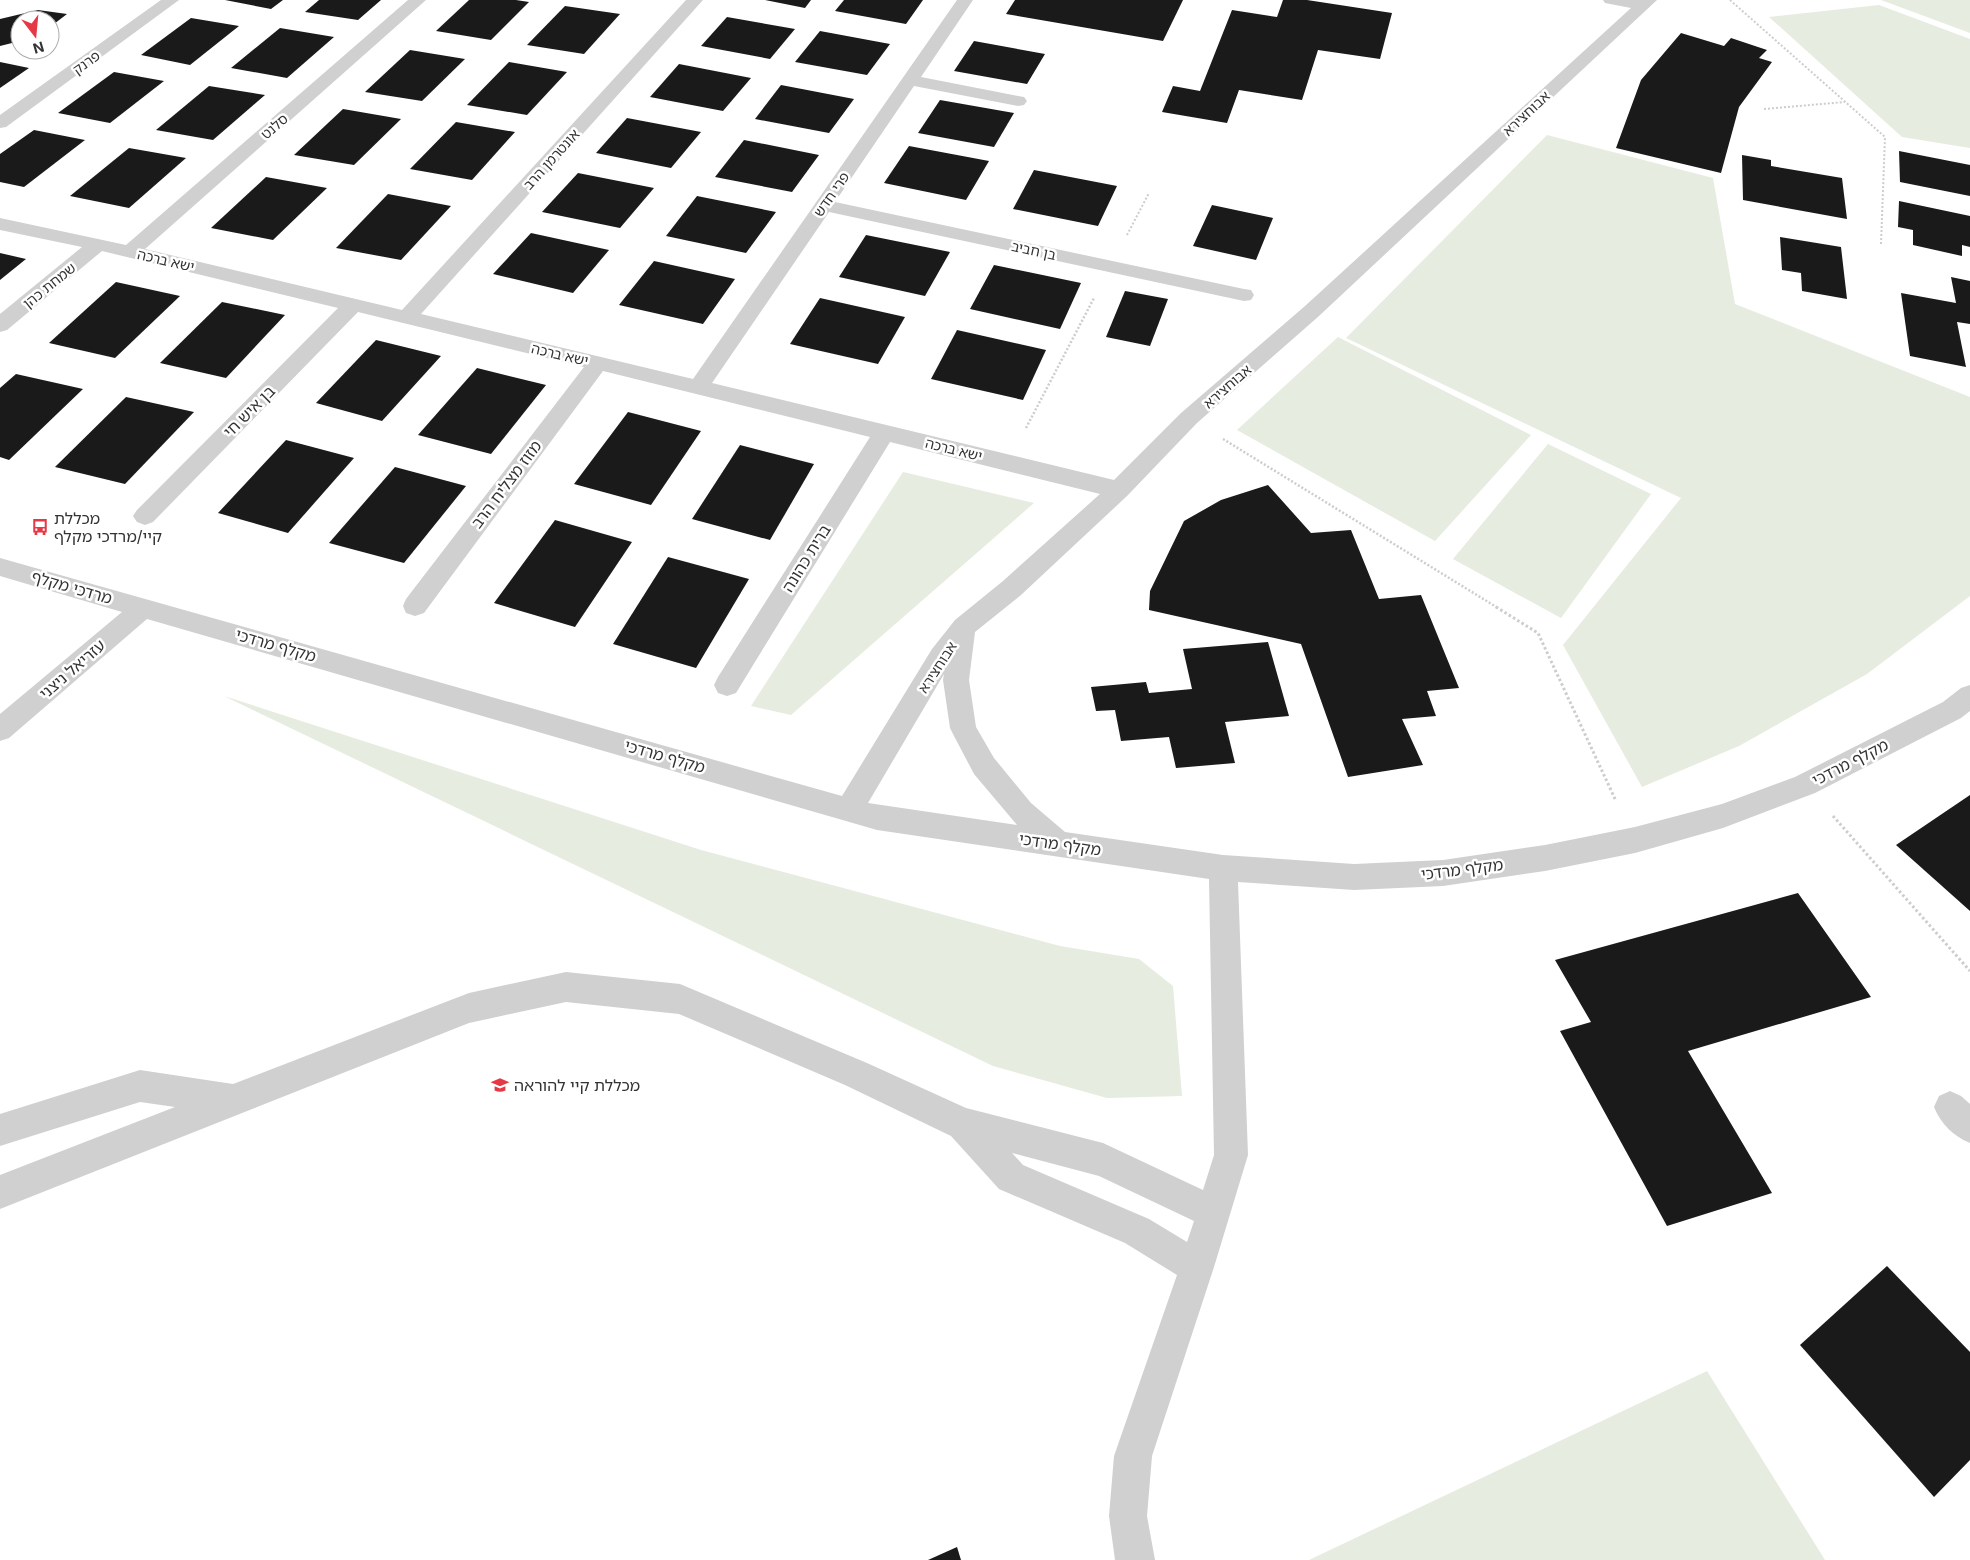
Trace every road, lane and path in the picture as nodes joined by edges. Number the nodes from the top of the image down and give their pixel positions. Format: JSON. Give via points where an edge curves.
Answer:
{"nodes":[{"id":1,"x":171,"y":0,"type":"edge"},
{"id":2,"x":418,"y":0,"type":"edge"},
{"id":3,"x":695,"y":0,"type":"edge"},
{"id":4,"x":965,"y":0,"type":"edge"},
{"id":5,"x":1611,"y":0,"type":"edge"},
{"id":6,"x":1730,"y":0,"type":"edge"},
{"id":7,"x":1646,"y":3,"type":"edge"},
{"id":8,"x":910,"y":80,"type":"junction"},
{"id":9,"x":1018,"y":101,"type":"dead end"},
{"id":10,"x":1845,"y":102,"type":"junction"},
{"id":11,"x":1764,"y":110,"type":"dead end"},
{"id":12,"x":0,"y":123,"type":"edge"},
{"id":13,"x":1148,"y":194,"type":"dead end"},
{"id":14,"x":824,"y":205,"type":"junction"},
{"id":15,"x":0,"y":224,"type":"edge"},
{"id":16,"x":98,"y":244,"type":"junction"},
{"id":17,"x":1881,"y":244,"type":"dead end"},
{"id":18,"x":130,"y":252,"type":"junction"},
{"id":19,"x":1110,"y":266,"type":"junction"},
{"id":20,"x":1244,"y":295,"type":"dead end"},
{"id":21,"x":353,"y":305,"type":"junction"},
{"id":22,"x":406,"y":318,"type":"junction"},
{"id":23,"x":0,"y":325,"type":"edge"},
{"id":24,"x":598,"y":363,"type":"junction"},
{"id":25,"x":698,"y":387,"type":"junction"},
{"id":26,"x":1190,"y":418,"type":"junction"},
{"id":27,"x":885,"y":432,"type":"junction"},
{"id":28,"x":1008,"y":463,"type":"junction"},
{"id":29,"x":1119,"y":490,"type":"junction"},
{"id":30,"x":145,"y":516,"type":"dead end"},
{"id":31,"x":0,"y":567,"type":"edge"},
{"id":32,"x":415,"y":606,"type":"dead end"},
{"id":33,"x":144,"y":607,"type":"junction"},
{"id":34,"x":964,"y":627,"type":"junction"},
{"id":35,"x":727,"y":685,"type":"dead end"},
{"id":36,"x":1970,"y":696,"type":"edge"},
{"id":37,"x":0,"y":730,"type":"edge"},
{"id":38,"x":1805,"y":785,"type":"junction"},
{"id":39,"x":849,"y":809,"type":"junction"},
{"id":40,"x":1635,"y":840,"type":"junction"},
{"id":41,"x":1058,"y":844,"type":"junction"},
{"id":42,"x":1223,"y":868,"type":"junction"},
{"id":43,"x":1970,"y":971,"type":"edge"},
{"id":44,"x":233,"y":1100,"type":"junction"},
{"id":45,"x":963,"y":1124,"type":"junction"},
{"id":46,"x":0,"y":1130,"type":"edge"},
{"id":47,"x":0,"y":1192,"type":"edge"},
{"id":48,"x":1214,"y":1213,"type":"junction"},
{"id":49,"x":1198,"y":1267,"type":"junction"},
{"id":50,"x":1134,"y":1560,"type":"edge"}],
"edges":[{"from":1,"to":12,"type":"street","name":"פרנק"},
{"from":2,"to":18,"type":"street","name":"סלנט"},
{"from":3,"to":22,"type":"street","name":"אונטרמן הרב"},
{"from":4,"to":8,"type":"street","name":"פרי חדש"},
{"from":5,"to":7,"type":"street"},
{"from":6,"to":10,"type":"path"},
{"from":7,"to":26,"type":"street","name":"אבוחצירא","via":[[1312,311]]},
{"from":8,"to":9,"type":"street"},
{"from":8,"to":14,"type":"street","name":"פרי חדש"},
{"from":10,"to":11,"type":"path"},
{"from":10,"to":17,"type":"path","via":[[1885,137]]},
{"from":13,"to":19,"type":"path"},
{"from":14,"to":19,"type":"street","name":"בן חביב"},
{"from":14,"to":25,"type":"street","name":"פרי חדש"},
{"from":15,"to":16,"type":"street","name":"ישא ברכה"},
{"from":16,"to":18,"type":"street","name":"ישא ברכה"},
{"from":16,"to":23,"type":"street","name":"שמחת כהן"},
{"from":18,"to":21,"type":"street","name":"ישא ברכה"},
{"from":19,"to":20,"type":"street","name":"בן חביב"},
{"from":19,"to":28,"type":"path"},
{"from":21,"to":22,"type":"street","name":"ישא ברכה"},
{"from":21,"to":30,"type":"street","name":"בן איש חי"},
{"from":22,"to":24,"type":"street","name":"ישא ברכה"},
{"from":24,"to":25,"type":"street","name":"ישא ברכה"},
{"from":24,"to":32,"type":"street","name":"מזוז מצליח הרב"},
{"from":25,"to":27,"type":"street","name":"ישא ברכה"},
{"from":26,"to":29,"type":"street","name":"אבוחצירא"},
{"from":26,"to":40,"type":"path","via":[[1538,633]]},
{"from":27,"to":28,"type":"street","name":"ישא ברכה"},
{"from":27,"to":35,"type":"street","name":"ברית כהונה"},
{"from":28,"to":29,"type":"street","name":"ישא ברכה"},
{"from":29,"to":34,"type":"street","name":"אבוחצירא","via":[[1012,588]]},
{"from":31,"to":33,"type":"street","name":"מרדכי מקלף"},
{"from":33,"to":37,"type":"street","name":"עזריאל ניצני"},
{"from":33,"to":39,"type":"street","name":"מקלף מרדכי"},
{"from":34,"to":39,"type":"street","name":"אבוחצירא","via":[[941,656]]},
{"from":34,"to":41,"type":"street","via":[[956,680],[964,728],[984,766],[1021,812]]},
{"from":36,"to":38,"type":"street","name":"מקלף מרדכי","via":[[1952,710]]},
{"from":38,"to":40,"type":"street","name":"מקלף מרדכי","via":[[1723,816]]},
{"from":38,"to":43,"type":"path"},
{"from":39,"to":41,"type":"street","name":"מקלף מרדכי","via":[[877,818]]},
{"from":40,"to":42,"type":"street","name":"מקלף מרדכי","via":[[1443,873],[1354,878]]},
{"from":41,"to":42,"type":"street","name":"מקלף מרדכי"},
{"from":42,"to":48,"type":"street","via":[[1231,1155]]},
{"from":44,"to":45,"type":"street","via":[[469,1008],[566,987],[680,999],[856,1074]]},
{"from":44,"to":46,"type":"street","via":[[140,1086]]},
{"from":44,"to":47,"type":"street"},
{"from":45,"to":48,"type":"street","via":[[1103,1160]]},
{"from":45,"to":49,"type":"street","via":[[1011,1177],[1137,1231]]},
{"from":48,"to":49,"type":"street"},
{"from":49,"to":50,"type":"street","via":[[1133,1456],[1128,1516]]}]}
